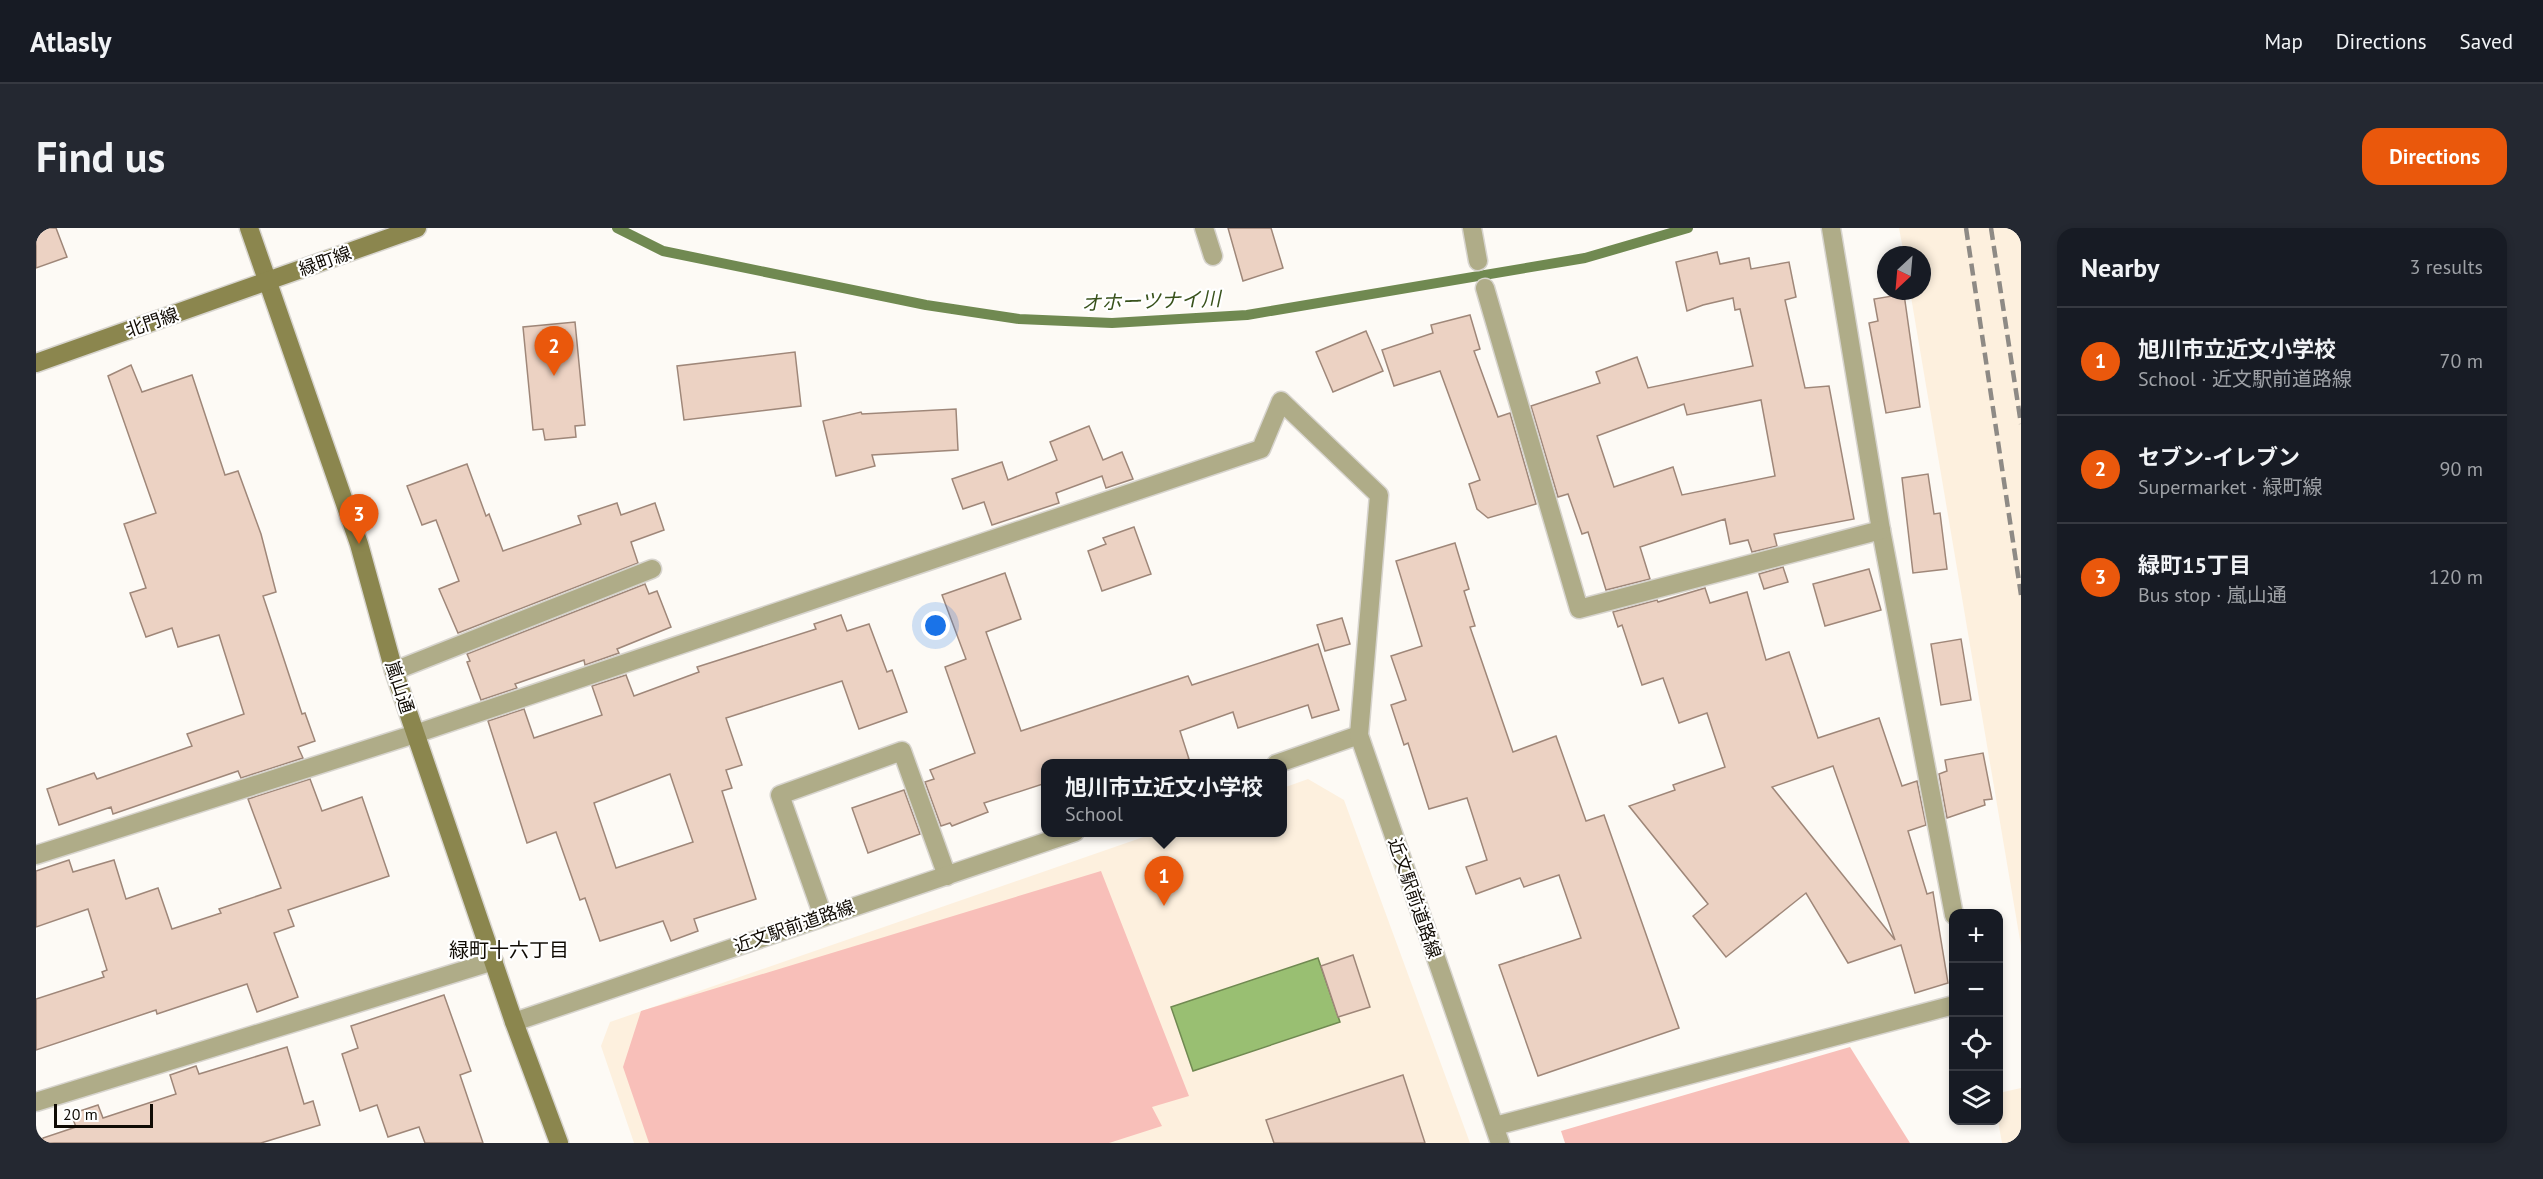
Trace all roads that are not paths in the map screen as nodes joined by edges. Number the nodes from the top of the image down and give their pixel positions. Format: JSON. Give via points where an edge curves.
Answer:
{"nodes":[{"id":1,"x":249,"y":228,"type":"edge"},
{"id":2,"x":417,"y":228,"type":"edge"},
{"id":3,"x":1204,"y":228,"type":"edge"},
{"id":4,"x":1472,"y":228,"type":"edge"},
{"id":5,"x":1831,"y":228,"type":"edge"},
{"id":6,"x":1213,"y":256,"type":"dead end"},
{"id":7,"x":1478,"y":261,"type":"dead end"},
{"id":8,"x":267,"y":282,"type":"junction"},
{"id":9,"x":1485,"y":288,"type":"dead end"},
{"id":10,"x":36,"y":363,"type":"edge"},
{"id":11,"x":1881,"y":530,"type":"junction"},
{"id":12,"x":652,"y":569,"type":"dead end"},
{"id":13,"x":394,"y":671,"type":"junction"},
{"id":14,"x":415,"y":734,"type":"junction"},
{"id":15,"x":1359,"y":735,"type":"junction"},
{"id":16,"x":1287,"y":760,"type":"edge"},
{"id":17,"x":1060,"y":837,"type":"edge"},
{"id":18,"x":36,"y":855,"type":"edge"},
{"id":19,"x":947,"y":876,"type":"junction"},
{"id":20,"x":1952,"y":909,"type":"edge"},
{"id":21,"x":823,"y":916,"type":"junction"},
{"id":22,"x":494,"y":961,"type":"junction"},
{"id":23,"x":1949,"y":1006,"type":"edge"},
{"id":24,"x":514,"y":1022,"type":"junction"},
{"id":25,"x":36,"y":1102,"type":"edge"},
{"id":26,"x":1497,"y":1135,"type":"edge"},
{"id":27,"x":559,"y":1143,"type":"edge"}],
"edges":[{"from":1,"to":8,"type":"street","name":"嵐山通"},
{"from":2,"to":8,"type":"street","name":"緑町線"},
{"from":3,"to":6,"type":"street"},
{"from":4,"to":7,"type":"street"},
{"from":5,"to":11,"type":"street"},
{"from":8,"to":10,"type":"street","name":"北門線"},
{"from":8,"to":13,"type":"street","name":"嵐山通","via":[[359,544]]},
{"from":9,"to":11,"type":"street","via":[[1579,609]]},
{"from":11,"to":20,"type":"street"},
{"from":12,"to":13,"type":"street"},
{"from":13,"to":14,"type":"street","name":"嵐山通"},
{"from":14,"to":15,"type":"street","via":[[1260,449],[1281,401],[1379,495]]},
{"from":14,"to":18,"type":"street"},
{"from":14,"to":22,"type":"street","name":"嵐山通"},
{"from":15,"to":16,"type":"street"},
{"from":15,"to":26,"type":"street","name":"近文駅前道路線"},
{"from":17,"to":19,"type":"street","name":"近文駅前道路線"},
{"from":19,"to":21,"type":"street","name":"近文駅前道路線"},
{"from":19,"to":21,"type":"street","via":[[902,751],[780,795]]},
{"from":21,"to":24,"type":"street","name":"近文駅前道路線"},
{"from":22,"to":24,"type":"street","name":"嵐山通"},
{"from":22,"to":25,"type":"street"},
{"from":23,"to":26,"type":"street"},
{"from":24,"to":27,"type":"street","name":"嵐山通"}]}
